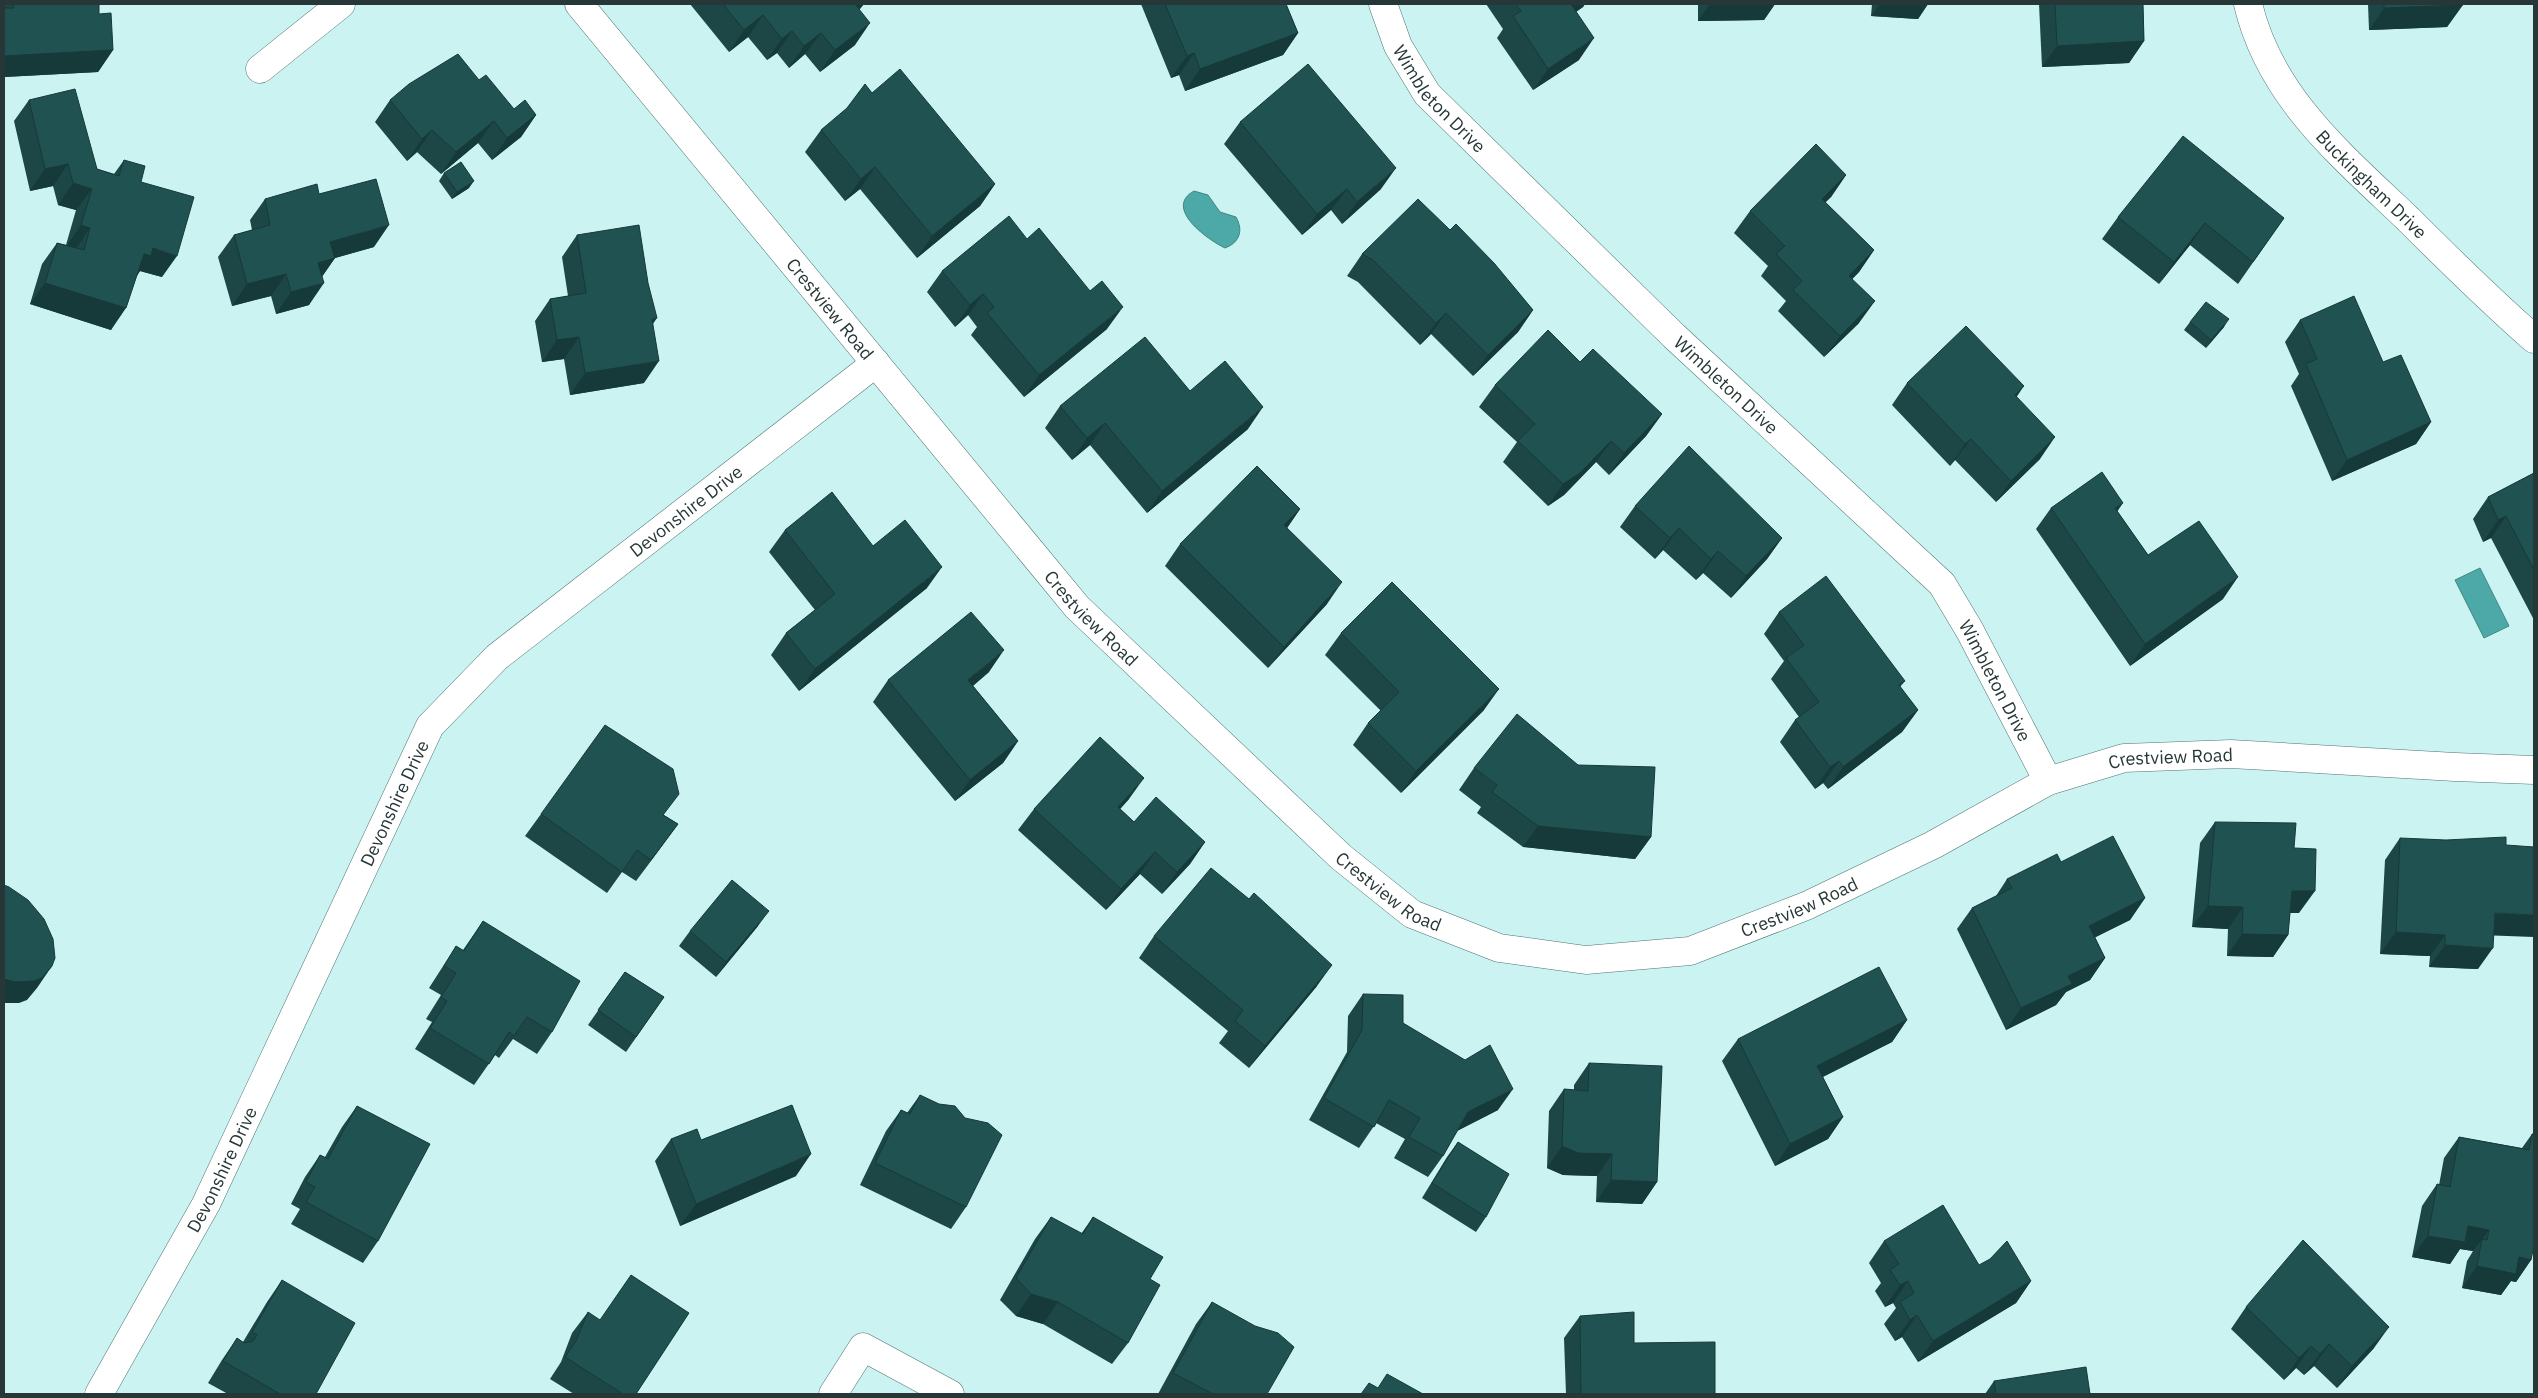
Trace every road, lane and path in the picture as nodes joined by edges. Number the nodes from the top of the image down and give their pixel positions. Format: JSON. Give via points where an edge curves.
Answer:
{"nodes":[{"id":1,"x":342,"y":4,"type":"edge"},
{"id":2,"x":579,"y":4,"type":"edge"},
{"id":3,"x":1383,"y":4,"type":"edge"},
{"id":4,"x":2248,"y":4,"type":"edge"},
{"id":5,"x":260,"y":69,"type":"dead end"},
{"id":6,"x":2534,"y":339,"type":"edge"},
{"id":7,"x":876,"y":363,"type":"junction"},
{"id":8,"x":2534,"y":770,"type":"edge"},
{"id":9,"x":2048,"y":781,"type":"junction"},
{"id":10,"x":99,"y":1394,"type":"edge"},
{"id":11,"x":833,"y":1394,"type":"edge"},
{"id":12,"x":950,"y":1394,"type":"edge"}],
"edges":[{"from":1,"to":5,"type":"street"},
{"from":2,"to":7,"type":"street","name":"Crestview Road"},
{"from":3,"to":9,"type":"street","name":"Wimbleton Drive","via":[[1398,46],[1427,94],[1674,336],[1942,584]]},
{"from":4,"to":6,"type":"street","name":"Buckingham Drive","via":[[2254,29],[2280,84],[2319,133]]},
{"from":7,"to":9,"type":"street","name":"Crestview Road","via":[[1077,607],[1334,850],[1412,914],[1500,948],[1586,960],[1690,951],[1806,906],[1932,845]]},
{"from":7,"to":10,"type":"street","name":"Devonshire Drive","via":[[497,657],[430,726],[206,1204]]},
{"from":8,"to":9,"type":"street","name":"Crestview Road","via":[[2231,754],[2124,758]]},
{"from":11,"to":12,"type":"street","via":[[863,1347]]}]}
